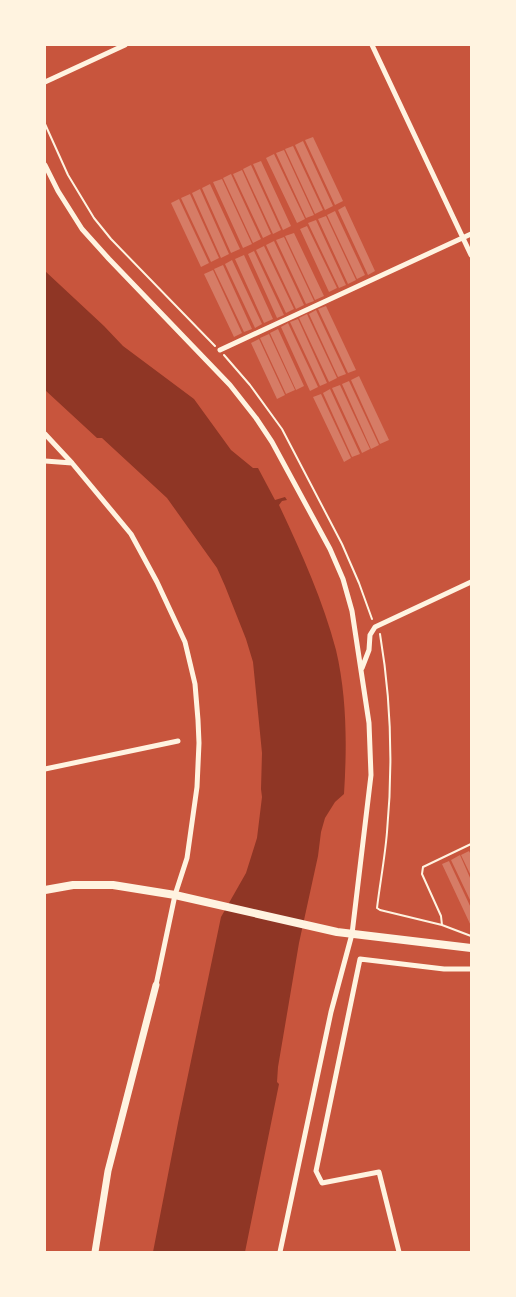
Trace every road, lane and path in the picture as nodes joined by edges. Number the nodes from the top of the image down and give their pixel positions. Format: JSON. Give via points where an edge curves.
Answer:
{"nodes":[{"id":1,"x":125,"y":45,"type":"edge"},
{"id":2,"x":372,"y":45,"type":"edge"},
{"id":3,"x":45,"y":82,"type":"edge"},
{"id":4,"x":45,"y":124,"type":"edge"},
{"id":5,"x":45,"y":165,"type":"edge"},
{"id":6,"x":471,"y":234,"type":"edge"},
{"id":7,"x":463,"y":237,"type":"junction"},
{"id":8,"x":471,"y":255,"type":"edge"},
{"id":9,"x":220,"y":350,"type":"junction"},
{"id":10,"x":45,"y":434,"type":"edge"},
{"id":11,"x":45,"y":461,"type":"edge"},
{"id":12,"x":72,"y":463,"type":"junction"},
{"id":13,"x":471,"y":582,"type":"edge"},
{"id":14,"x":375,"y":627,"type":"junction"},
{"id":15,"x":361,"y":670,"type":"junction"},
{"id":16,"x":178,"y":741,"type":"dead end"},
{"id":17,"x":45,"y":768,"type":"edge"},
{"id":18,"x":471,"y":844,"type":"edge"},
{"id":19,"x":45,"y":890,"type":"edge"},
{"id":20,"x":178,"y":895,"type":"junction"},
{"id":21,"x":442,"y":925,"type":"junction"},
{"id":22,"x":352,"y":934,"type":"junction"},
{"id":23,"x":471,"y":936,"type":"edge"},
{"id":24,"x":471,"y":948,"type":"edge"},
{"id":25,"x":471,"y":969,"type":"edge"},
{"id":26,"x":156,"y":985,"type":"joint"},
{"id":27,"x":95,"y":1252,"type":"edge"},
{"id":28,"x":280,"y":1252,"type":"edge"},
{"id":29,"x":399,"y":1252,"type":"edge"}],
"edges":[{"from":1,"to":3,"type":"street"},
{"from":2,"to":7,"type":"street"},
{"from":4,"to":9,"type":"path","via":[[68,175],[94,218]]},
{"from":5,"to":15,"type":"street","via":[[82,229],[230,385],[272,442],[343,579],[352,611]]},
{"from":6,"to":7,"type":"street"},
{"from":7,"to":8,"type":"street"},
{"from":7,"to":9,"type":"street"},
{"from":9,"to":14,"type":"path","via":[[282,429],[342,544]]},
{"from":10,"to":12,"type":"street"},
{"from":11,"to":12,"type":"street"},
{"from":12,"to":20,"type":"street","via":[[131,534],[185,642],[195,684],[199,743],[197,787]]},
{"from":13,"to":14,"type":"street"},
{"from":14,"to":15,"type":"street"},
{"from":14,"to":21,"type":"path","via":[[380,631],[391,750],[387,833],[377,908]]},
{"from":15,"to":22,"type":"street","via":[[369,723],[371,775]]},
{"from":16,"to":17,"type":"street"},
{"from":18,"to":21,"type":"path","via":[[423,867],[422,874]]},
{"from":19,"to":20,"type":"main road","via":[[73,885],[113,885]]},
{"from":20,"to":22,"type":"main road"},
{"from":20,"to":26,"type":"street"},
{"from":21,"to":23,"type":"path"},
{"from":22,"to":24,"type":"main road"},
{"from":22,"to":28,"type":"street","via":[[331,1012]]},
{"from":25,"to":29,"type":"street","via":[[360,959],[316,1170],[322,1183],[378,1172]]},
{"from":26,"to":27,"type":"street","via":[[108,1172]]}]}
